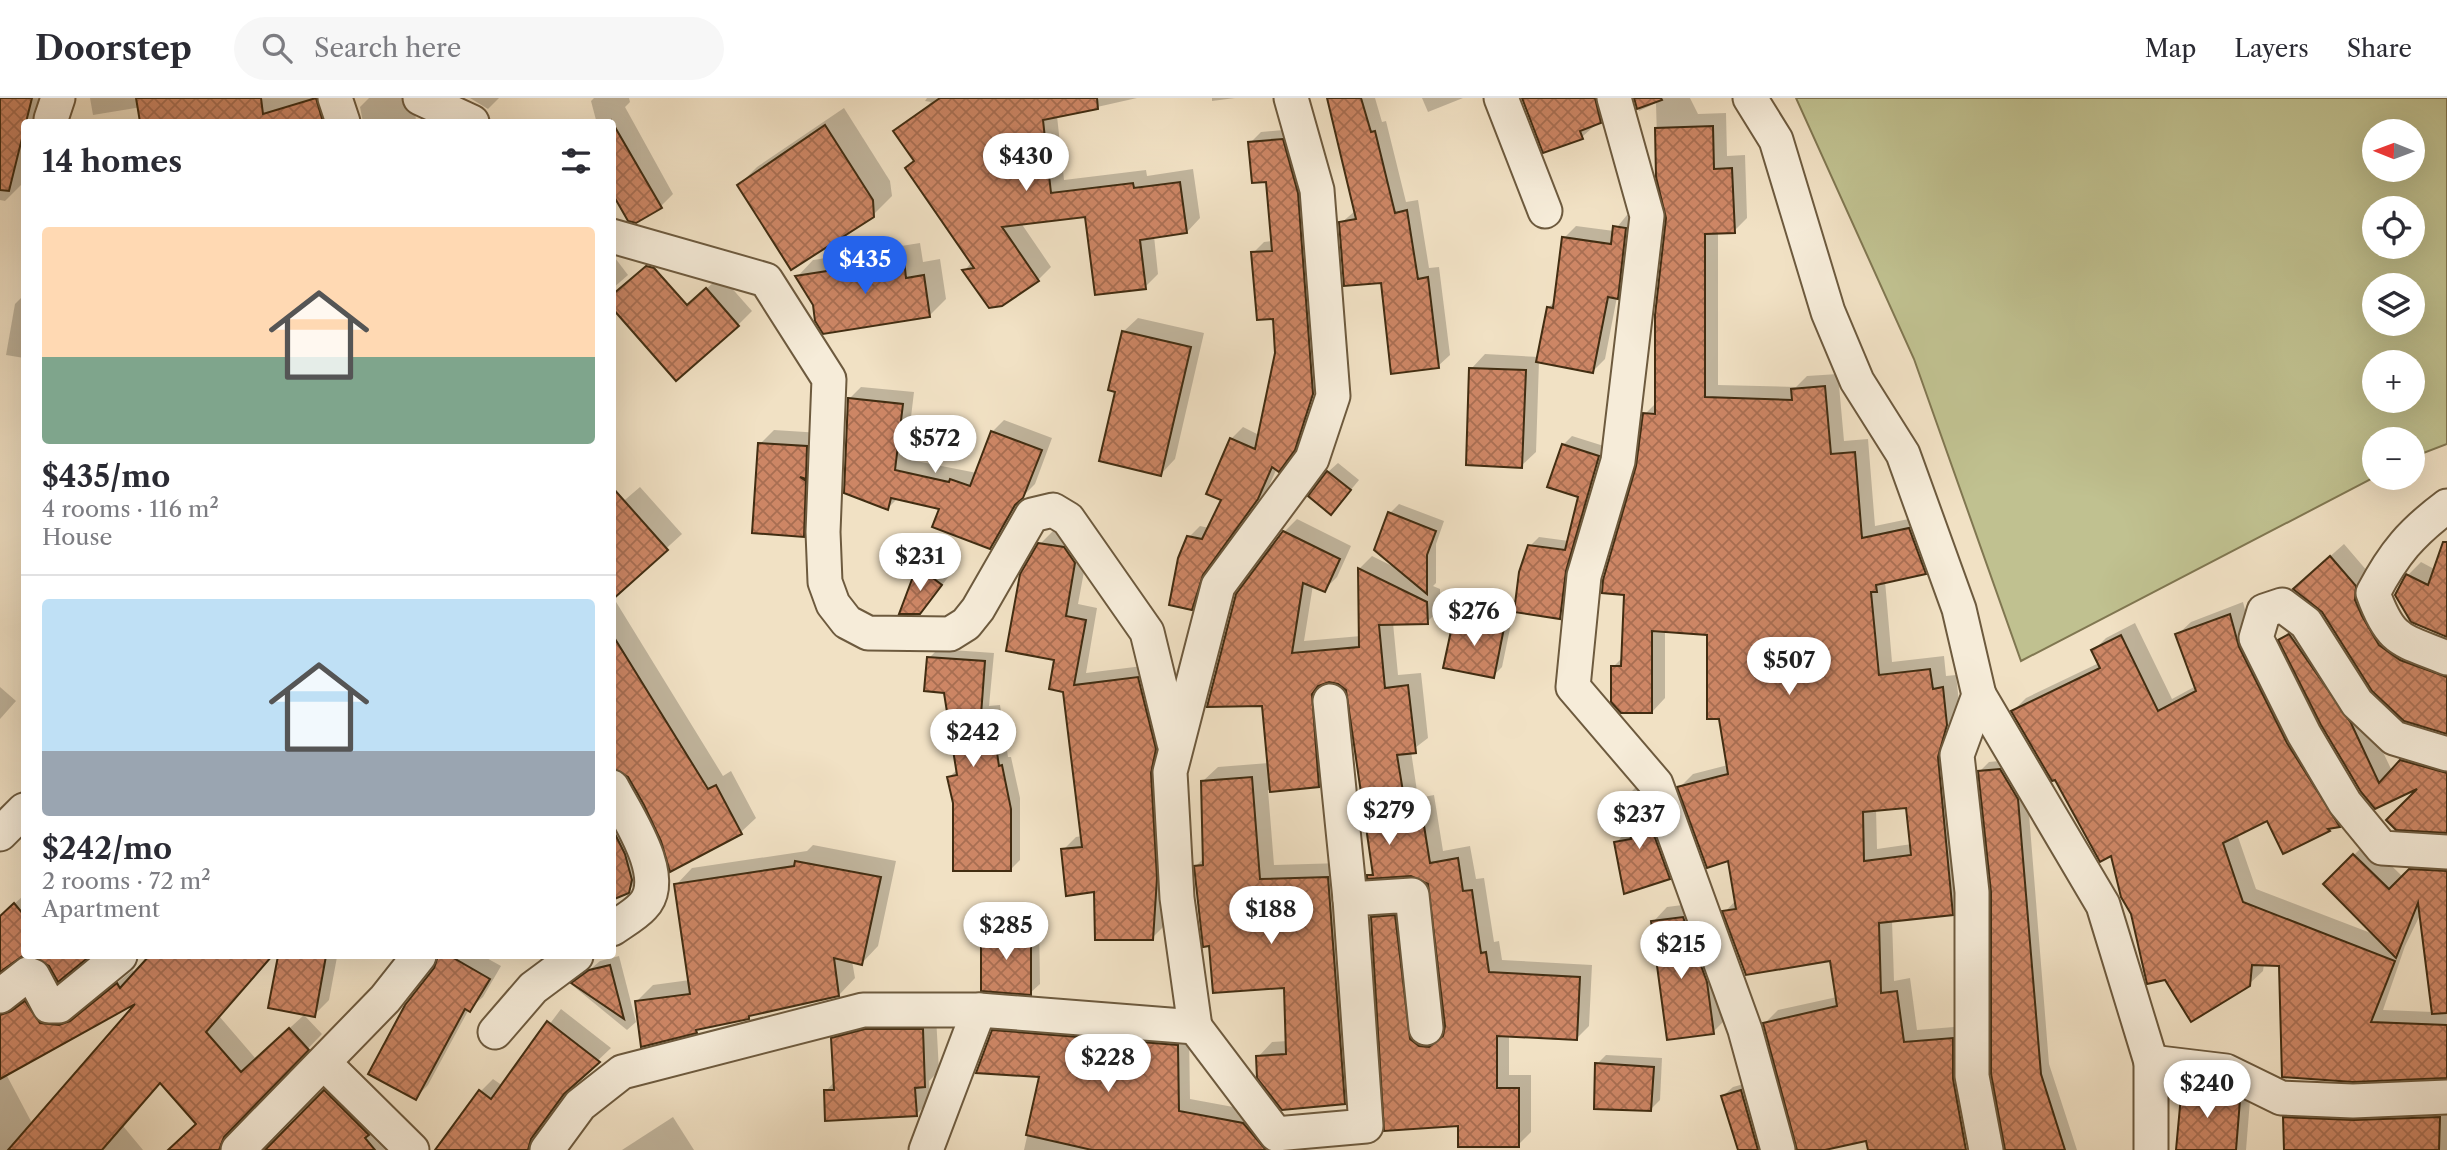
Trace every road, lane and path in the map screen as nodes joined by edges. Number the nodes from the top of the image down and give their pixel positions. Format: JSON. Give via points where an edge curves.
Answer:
{"nodes":[{"id":1,"x":335,"y":98,"type":"edge"},
{"id":2,"x":420,"y":98,"type":"edge"},
{"id":3,"x":1290,"y":98,"type":"edge"},
{"id":4,"x":1501,"y":98,"type":"edge"},
{"id":5,"x":1614,"y":98,"type":"edge"},
{"id":6,"x":1751,"y":98,"type":"edge"},
{"id":7,"x":342,"y":119,"type":"edge"},
{"id":8,"x":466,"y":119,"type":"edge"},
{"id":9,"x":1545,"y":211,"type":"dead end"},
{"id":10,"x":616,"y":237,"type":"edge"},
{"id":11,"x":2447,"y":506,"type":"edge"},
{"id":12,"x":2447,"y":658,"type":"edge"},
{"id":13,"x":1979,"y":695,"type":"junction"},
{"id":14,"x":1330,"y":701,"type":"dead end"},
{"id":15,"x":1175,"y":749,"type":"junction"},
{"id":16,"x":2447,"y":754,"type":"edge"},
{"id":17,"x":616,"y":795,"type":"edge"},
{"id":18,"x":21,"y":813,"type":"edge"},
{"id":19,"x":0,"y":834,"type":"edge"},
{"id":20,"x":2447,"y":852,"type":"edge"},
{"id":21,"x":1350,"y":899,"type":"junction"},
{"id":22,"x":616,"y":926,"type":"edge"},
{"id":23,"x":116,"y":959,"type":"edge"},
{"id":24,"x":417,"y":959,"type":"edge"},
{"id":25,"x":572,"y":959,"type":"edge"},
{"id":26,"x":0,"y":996,"type":"edge"},
{"id":27,"x":979,"y":1010,"type":"junction"},
{"id":28,"x":1195,"y":1027,"type":"junction"},
{"id":29,"x":1426,"y":1028,"type":"dead end"},
{"id":30,"x":495,"y":1032,"type":"dead end"},
{"id":31,"x":2151,"y":1062,"type":"junction"},
{"id":32,"x":324,"y":1063,"type":"junction"},
{"id":33,"x":2447,"y":1097,"type":"edge"},
{"id":34,"x":239,"y":1150,"type":"edge"},
{"id":35,"x":412,"y":1150,"type":"edge"},
{"id":36,"x":547,"y":1150,"type":"edge"},
{"id":37,"x":926,"y":1150,"type":"edge"},
{"id":38,"x":1777,"y":1150,"type":"edge"},
{"id":39,"x":1986,"y":1150,"type":"edge"},
{"id":40,"x":2151,"y":1150,"type":"edge"}],
"edges":[{"from":1,"to":7,"type":"street"},
{"from":2,"to":8,"type":"street"},
{"from":3,"to":15,"type":"street","via":[[1317,190],[1333,396],[1312,460],[1218,586]]},
{"from":4,"to":9,"type":"street"},
{"from":5,"to":38,"type":"street","via":[[1647,216],[1618,461],[1584,576],[1573,687],[1656,784],[1745,1030]]},
{"from":6,"to":13,"type":"street","via":[[1776,140],[1828,312],[1857,381],[1903,454],[1959,610]]},
{"from":10,"to":15,"type":"street","via":[[766,280],[829,379],[825,582],[833,604],[847,622],[868,634],[950,634],[978,609],[1032,515],[1053,510],[1068,519],[1147,632]]},
{"from":11,"to":12,"type":"street","via":[[2413,532],[2389,563],[2374,593],[2396,638]]},
{"from":13,"to":31,"type":"street","via":[[2103,905]]},
{"from":13,"to":39,"type":"street","via":[[1957,755],[1972,892],[1972,1076]]},
{"from":14,"to":21,"type":"street"},
{"from":15,"to":28,"type":"street","via":[[1170,772],[1177,898]]},
{"from":16,"to":20,"type":"street","via":[[2394,738],[2357,703],[2306,623],[2282,605],[2264,611],[2256,638],[2344,803],[2382,848]]},
{"from":17,"to":22,"type":"street","via":[[651,864],[654,886],[644,906]]},
{"from":18,"to":19,"type":"street"},
{"from":21,"to":28,"type":"street","via":[[1366,1126],[1276,1134]]},
{"from":21,"to":29,"type":"street","via":[[1412,895]]},
{"from":23,"to":26,"type":"street","via":[[59,1006],[49,1006],[28,974]]},
{"from":24,"to":32,"type":"street"},
{"from":25,"to":30,"type":"street","via":[[533,988]]},
{"from":27,"to":28,"type":"street"},
{"from":27,"to":36,"type":"street","via":[[863,1010],[622,1072],[580,1105]]},
{"from":27,"to":37,"type":"street"},
{"from":31,"to":33,"type":"street","via":[[2227,1070],[2281,1098]]},
{"from":31,"to":40,"type":"street"},
{"from":32,"to":34,"type":"street"},
{"from":32,"to":35,"type":"street"}]}
